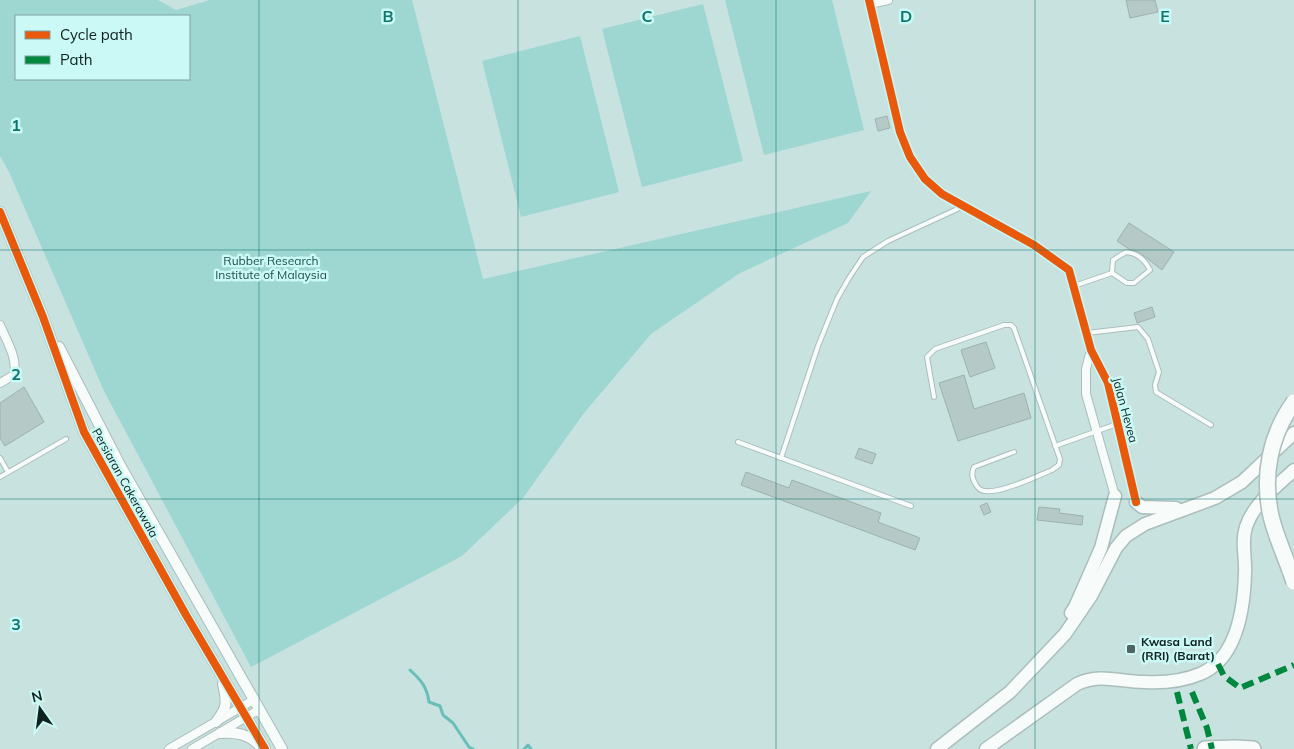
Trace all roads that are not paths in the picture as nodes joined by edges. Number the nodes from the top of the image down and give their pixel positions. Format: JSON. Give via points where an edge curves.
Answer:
{"nodes":[{"id":1,"x":888,"y":0,"type":"edge"},
{"id":2,"x":869,"y":2,"type":"edge"},
{"id":3,"x":964,"y":206,"type":"junction"},
{"id":4,"x":0,"y":212,"type":"edge"},
{"id":5,"x":1112,"y":273,"type":"junction"},
{"id":6,"x":1074,"y":286,"type":"junction"},
{"id":7,"x":43,"y":317,"type":"junction"},
{"id":8,"x":0,"y":325,"type":"edge"},
{"id":9,"x":1086,"y":333,"type":"junction"},
{"id":10,"x":1091,"y":350,"type":"junction"},
{"id":11,"x":0,"y":384,"type":"edge"},
{"id":12,"x":934,"y":397,"type":"dead end"},
{"id":13,"x":1294,"y":402,"type":"edge"},
{"id":14,"x":1117,"y":424,"type":"junction"},
{"id":15,"x":1211,"y":425,"type":"dead end"},
{"id":16,"x":1096,"y":430,"type":"junction"},
{"id":17,"x":1294,"y":433,"type":"edge"},
{"id":18,"x":66,"y":439,"type":"dead end"},
{"id":19,"x":738,"y":442,"type":"dead end"},
{"id":20,"x":1055,"y":446,"type":"junction"},
{"id":21,"x":1014,"y":452,"type":"dead end"},
{"id":22,"x":0,"y":458,"type":"edge"},
{"id":23,"x":781,"y":458,"type":"junction"},
{"id":24,"x":1294,"y":470,"type":"edge"},
{"id":25,"x":8,"y":472,"type":"junction"},
{"id":26,"x":0,"y":476,"type":"edge"},
{"id":27,"x":1115,"y":496,"type":"joint"},
{"id":28,"x":1136,"y":502,"type":"joint"},
{"id":29,"x":911,"y":506,"type":"dead end"},
{"id":30,"x":1188,"y":508,"type":"junction"},
{"id":31,"x":1294,"y":582,"type":"edge"},
{"id":32,"x":220,"y":674,"type":"junction"},
{"id":33,"x":1010,"y":692,"type":"junction"},
{"id":34,"x":255,"y":699,"type":"junction"},
{"id":35,"x":241,"y":708,"type":"junction"},
{"id":36,"x":260,"y":709,"type":"junction"},
{"id":37,"x":247,"y":718,"type":"junction"},
{"id":38,"x":216,"y":722,"type":"junction"},
{"id":39,"x":221,"y":733,"type":"junction"},
{"id":40,"x":169,"y":749,"type":"edge"},
{"id":41,"x":192,"y":749,"type":"edge"},
{"id":42,"x":264,"y":749,"type":"edge"},
{"id":43,"x":282,"y":749,"type":"edge"},
{"id":44,"x":937,"y":749,"type":"edge"},
{"id":45,"x":986,"y":749,"type":"edge"},
{"id":46,"x":1204,"y":749,"type":"edge"},
{"id":47,"x":1253,"y":749,"type":"edge"}],
"edges":[{"from":1,"to":2,"type":"street"},
{"from":2,"to":3,"type":"street","via":[[900,132],[910,158],[925,179],[942,194]]},
{"from":3,"to":6,"type":"street","name":"Jalan Hevea","via":[[1034,245],[1069,270]]},
{"from":3,"to":23,"type":"lane","via":[[888,241],[863,257],[837,299]]},
{"from":4,"to":7,"type":"street","name":"Persiaran Cakerawala"},
{"from":5,"to":5,"type":"lane","via":[[1113,260],[1126,252],[1146,262],[1150,270],[1134,283],[1127,283]]},
{"from":5,"to":6,"type":"lane"},
{"from":6,"to":9,"type":"street","name":"Jalan Hevea"},
{"from":7,"to":32,"type":"street","name":"Persiaran Cakerawala","via":[[84,432]]},
{"from":7,"to":34,"type":"street","name":"Persiaran Cakerawala","via":[[121,467]]},
{"from":8,"to":11,"type":"street","via":[[16,368],[14,375]]},
{"from":9,"to":10,"type":"street","name":"Jalan Hevea"},
{"from":9,"to":15,"type":"lane","via":[[1138,327],[1148,339],[1159,372],[1156,392]]},
{"from":10,"to":14,"type":"street","name":"Jalan Hevea","via":[[1108,383]]},
{"from":10,"to":16,"type":"street","via":[[1086,369],[1086,394]]},
{"from":12,"to":20,"type":"lane","via":[[927,357],[930,352],[1011,325]]},
{"from":13,"to":31,"type":"highway","bridge":true,"via":[[1285,414],[1273,444],[1268,466],[1268,493],[1271,517]]},
{"from":14,"to":16,"type":"lane"},
{"from":14,"to":28,"type":"street","name":"Jalan Hevea"},
{"from":16,"to":20,"type":"lane"},
{"from":16,"to":27,"type":"street"},
{"from":17,"to":30,"type":"highway","via":[[1242,482],[1215,498]]},
{"from":18,"to":25,"type":"lane"},
{"from":19,"to":23,"type":"lane"},
{"from":20,"to":21,"type":"lane","via":[[1060,459],[1059,465],[1052,470],[996,491],[984,492],[978,488],[973,480],[974,467]]},
{"from":22,"to":25,"type":"lane"},
{"from":23,"to":29,"type":"lane"},
{"from":24,"to":45,"type":"highway","via":[[1260,503],[1248,520],[1244,536],[1246,572],[1243,605],[1234,634],[1218,664],[1200,674],[1176,680],[1143,682],[1089,678]]},
{"from":25,"to":26,"type":"lane"},
{"from":27,"to":33,"type":"highway","via":[[1101,548],[1074,607]]},
{"from":28,"to":30,"type":"highway","via":[[1142,507]]},
{"from":30,"to":33,"type":"highway","via":[[1145,524],[1126,536],[1116,548],[1091,596],[1064,634]]},
{"from":32,"to":35,"type":"street","name":"Persiaran Cakerawala"},
{"from":32,"to":38,"type":"street","via":[[227,702]]},
{"from":33,"to":44,"type":"highway"},
{"from":34,"to":35,"type":"street"},
{"from":34,"to":36,"type":"street","name":"Persiaran Cakerawala"},
{"from":35,"to":37,"type":"street","name":"Persiaran Cakerawala"},
{"from":35,"to":38,"type":"street"},
{"from":36,"to":37,"type":"street"},
{"from":36,"to":43,"type":"street","name":"Persiaran Cakerawala"},
{"from":37,"to":39,"type":"street"},
{"from":37,"to":42,"type":"street","name":"Persiaran Cakerawala"},
{"from":38,"to":40,"type":"street"},
{"from":39,"to":41,"type":"street"},
{"from":39,"to":42,"type":"street","via":[[243,734]]},
{"from":46,"to":47,"type":"highway"}]}
